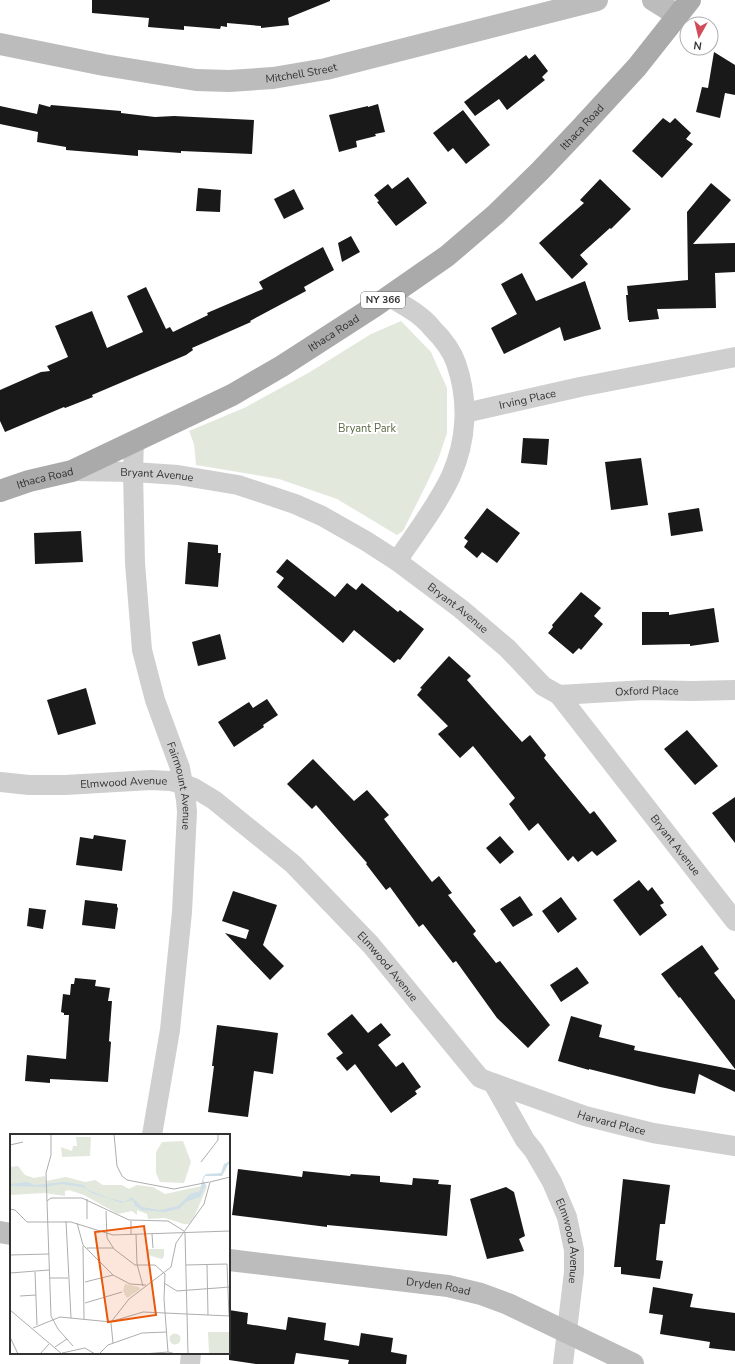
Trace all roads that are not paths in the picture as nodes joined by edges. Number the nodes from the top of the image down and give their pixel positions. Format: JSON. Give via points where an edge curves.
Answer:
{"nodes":[{"id":1,"x":597,"y":0,"type":"edge"},
{"id":2,"x":653,"y":0,"type":"edge"},
{"id":3,"x":683,"y":8,"type":"edge"},
{"id":4,"x":0,"y":44,"type":"edge"},
{"id":5,"x":388,"y":296,"type":"junction"},
{"id":6,"x":735,"y":357,"type":"edge"},
{"id":7,"x":465,"y":413,"type":"junction"},
{"id":8,"x":134,"y":441,"type":"junction"},
{"id":9,"x":72,"y":472,"type":"junction"},
{"id":10,"x":133,"y":472,"type":"junction"},
{"id":11,"x":0,"y":491,"type":"edge"},
{"id":12,"x":397,"y":561,"type":"junction"},
{"id":13,"x":735,"y":690,"type":"edge"},
{"id":14,"x":559,"y":695,"type":"junction"},
{"id":15,"x":0,"y":782,"type":"edge"},
{"id":16,"x":184,"y":784,"type":"junction"},
{"id":17,"x":735,"y":922,"type":"edge"},
{"id":18,"x":493,"y":1083,"type":"junction"},
{"id":19,"x":152,"y":1134,"type":"edge"},
{"id":20,"x":735,"y":1146,"type":"edge"},
{"id":21,"x":0,"y":1232,"type":"edge"},
{"id":22,"x":10,"y":1234,"type":"edge"},
{"id":23,"x":230,"y":1260,"type":"edge"},
{"id":24,"x":567,"y":1333,"type":"junction"},
{"id":25,"x":191,"y":1354,"type":"edge"},
{"id":26,"x":190,"y":1364,"type":"edge"},
{"id":27,"x":563,"y":1364,"type":"edge"},
{"id":28,"x":633,"y":1364,"type":"edge"}],
"edges":[{"from":1,"to":4,"type":"street","name":"Mitchell Street","via":[[326,69],[273,78],[196,80]]},
{"from":2,"to":3,"type":"street"},
{"from":3,"to":5,"type":"main road","name":"Ithaca Road","number":"NY 366","via":[[636,67],[529,182],[447,256]]},
{"from":5,"to":7,"type":"street","via":[[432,327],[456,362]]},
{"from":5,"to":8,"type":"main road","name":"Ithaca Road","number":"NY 366","via":[[282,366],[232,395]]},
{"from":6,"to":7,"type":"street","name":"Irving Place","via":[[580,387]]},
{"from":7,"to":12,"type":"street","via":[[459,456],[450,476],[439,498]]},
{"from":8,"to":9,"type":"main road","name":"Ithaca Road","number":"NY 366"},
{"from":8,"to":10,"type":"street","name":"Fairmount Avenue"},
{"from":9,"to":10,"type":"street","name":"Bryant Avenue"},
{"from":9,"to":11,"type":"main road","name":"Ithaca Road","number":"NY 366","via":[[29,481]]},
{"from":10,"to":12,"type":"street","name":"Bryant Avenue","via":[[178,474],[238,485],[322,516]]},
{"from":10,"to":16,"type":"street","name":"Fairmount Avenue","via":[[135,563],[142,650],[155,700]]},
{"from":12,"to":14,"type":"street","name":"Bryant Avenue","via":[[461,609],[506,648],[543,686]]},
{"from":13,"to":14,"type":"street","name":"Oxford Place","via":[[645,690]]},
{"from":14,"to":17,"type":"street","name":"Bryant Avenue"},
{"from":15,"to":16,"type":"street","name":"Elmwood Avenue","via":[[65,785],[150,780]]},
{"from":16,"to":18,"type":"street","name":"Elmwood Avenue","via":[[214,800],[293,864],[371,945],[480,1078]]},
{"from":16,"to":19,"type":"street","name":"Fairmount Avenue","via":[[187,812],[182,912],[170,1030]]},
{"from":18,"to":20,"type":"street","name":"Harvard Place","via":[[585,1116],[653,1133]]},
{"from":18,"to":24,"type":"street","name":"Elmwood Avenue","via":[[552,1182],[568,1217],[574,1265]]},
{"from":21,"to":22,"type":"street"},
{"from":23,"to":24,"type":"street","name":"Dryden Road","via":[[448,1286],[508,1304]]},
{"from":24,"to":27,"type":"street","name":"Elmwood Avenue"},
{"from":24,"to":28,"type":"street","name":"Dryden Road"},
{"from":25,"to":26,"type":"street"}]}
